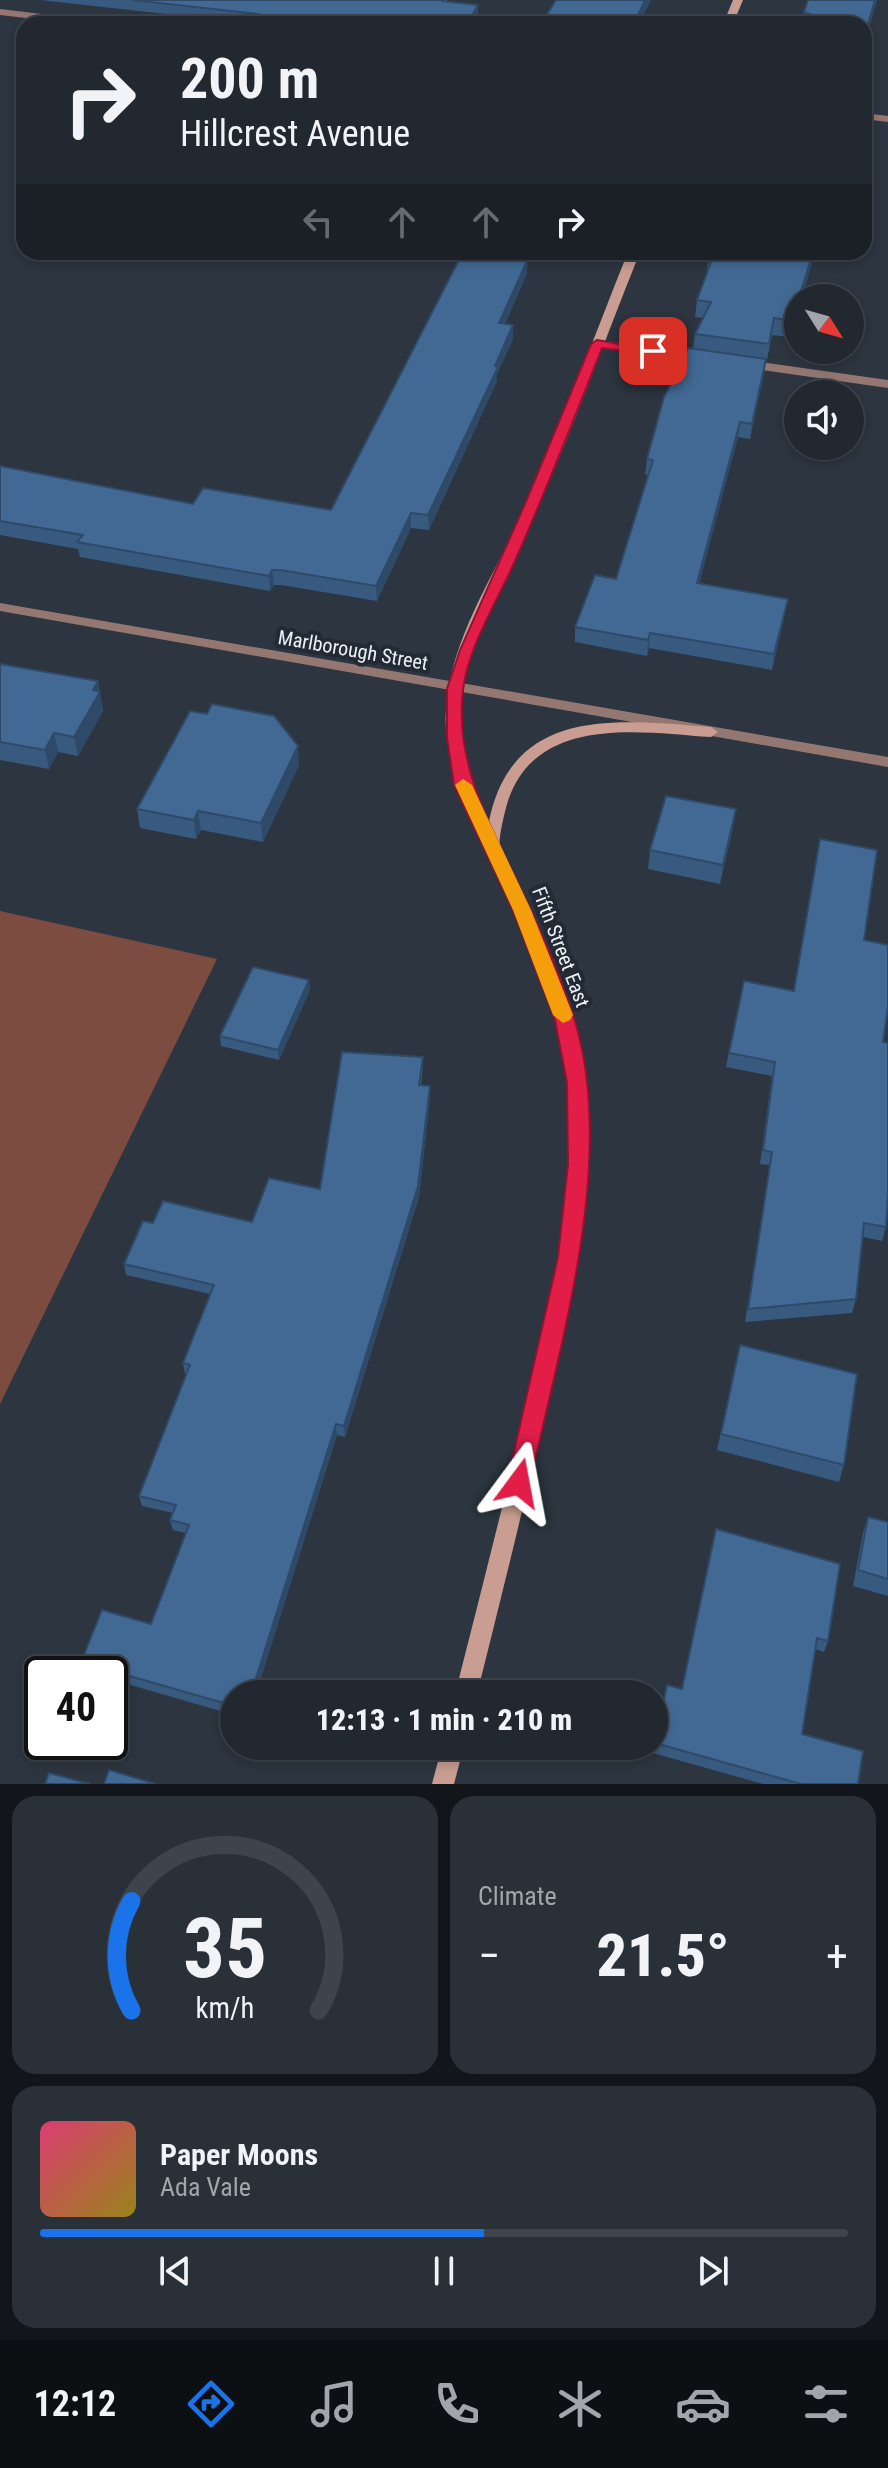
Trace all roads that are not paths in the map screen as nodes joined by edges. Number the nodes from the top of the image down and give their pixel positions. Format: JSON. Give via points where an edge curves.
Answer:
{"nodes":[{"id":1,"x":0,"y":12,"type":"edge"},
{"id":2,"x":34,"y":16,"type":"edge"},
{"id":3,"x":631,"y":260,"type":"edge"},
{"id":4,"x":597,"y":344,"type":"junction"},
{"id":5,"x":717,"y":360,"type":"edge"},
{"id":6,"x":732,"y":362,"type":"edge"},
{"id":7,"x":888,"y":384,"type":"edge"},
{"id":8,"x":0,"y":607,"type":"edge"},
{"id":9,"x":455,"y":689,"type":"junction"},
{"id":10,"x":711,"y":732,"type":"junction"},
{"id":11,"x":888,"y":762,"type":"edge"},
{"id":12,"x":492,"y":843,"type":"junction"},
{"id":13,"x":469,"y":1680,"type":"edge"},
{"id":14,"x":449,"y":1760,"type":"edge"},
{"id":15,"x":443,"y":1784,"type":"edge"}],
"edges":[{"from":1,"to":2,"type":"street"},
{"from":3,"to":4,"type":"street","name":"Fifth Street East"},
{"from":4,"to":5,"type":"street"},
{"from":4,"to":9,"type":"street","name":"Fifth Street East"},
{"from":6,"to":7,"type":"street"},
{"from":8,"to":9,"type":"street","name":"Marlborough Street"},
{"from":9,"to":10,"type":"street","name":"Marlborough Street"},
{"from":9,"to":12,"type":"street","name":"Fifth Street East","via":[[455,738],[463,785]]},
{"from":10,"to":11,"type":"street","name":"Marlborough Street"},
{"from":10,"to":12,"type":"street","via":[[618,726],[564,734],[522,762],[498,796]]},
{"from":12,"to":13,"type":"street","name":"Fifth Street East","via":[[565,1020],[577,1083],[578,1164],[565,1272]]},
{"from":14,"to":15,"type":"street"}]}
